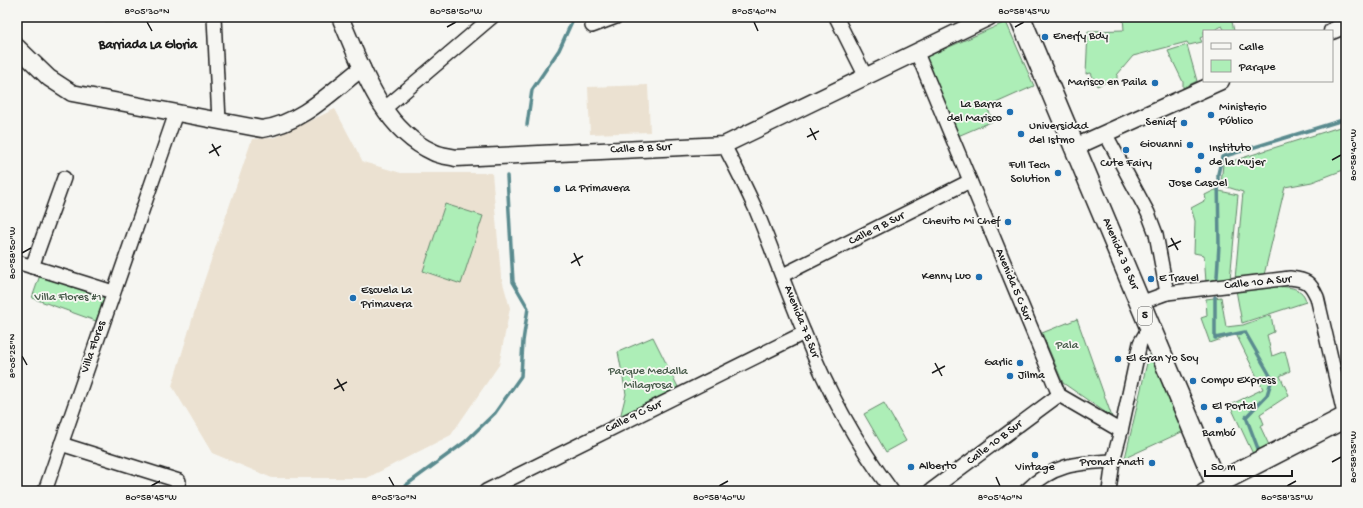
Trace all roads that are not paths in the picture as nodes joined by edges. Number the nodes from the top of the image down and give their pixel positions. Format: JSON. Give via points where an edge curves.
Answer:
{"nodes":[{"id":1,"x":214,"y":17,"type":"edge"},
{"id":2,"x":340,"y":17,"type":"edge"},
{"id":3,"x":492,"y":17,"type":"edge"},
{"id":4,"x":616,"y":17,"type":"edge"},
{"id":5,"x":836,"y":17,"type":"edge"},
{"id":6,"x":989,"y":17,"type":"edge"},
{"id":7,"x":1020,"y":17,"type":"edge"},
{"id":8,"x":1346,"y":25,"type":"edge"},
{"id":9,"x":592,"y":26,"type":"dead end"},
{"id":10,"x":1333,"y":31,"type":"edge"},
{"id":11,"x":17,"y":47,"type":"edge"},
{"id":12,"x":917,"y":53,"type":"junction"},
{"id":13,"x":362,"y":68,"type":"junction"},
{"id":14,"x":866,"y":77,"type":"junction"},
{"id":15,"x":1219,"y":82,"type":"edge"},
{"id":16,"x":384,"y":109,"type":"junction"},
{"id":17,"x":176,"y":113,"type":"junction"},
{"id":18,"x":219,"y":121,"type":"junction"},
{"id":19,"x":1105,"y":133,"type":"junction"},
{"id":20,"x":724,"y":145,"type":"junction"},
{"id":21,"x":1075,"y":147,"type":"junction"},
{"id":22,"x":64,"y":178,"type":"dead end"},
{"id":23,"x":970,"y":182,"type":"junction"},
{"id":24,"x":17,"y":262,"type":"edge"},
{"id":25,"x":32,"y":267,"type":"junction"},
{"id":26,"x":783,"y":275,"type":"junction"},
{"id":27,"x":113,"y":292,"type":"junction"},
{"id":28,"x":1167,"y":293,"type":"junction"},
{"id":29,"x":1140,"y":303,"type":"junction"},
{"id":30,"x":1150,"y":326,"type":"junction"},
{"id":31,"x":804,"y":333,"type":"junction"},
{"id":32,"x":1059,"y":395,"type":"junction"},
{"id":33,"x":1345,"y":417,"type":"edge"},
{"id":34,"x":1121,"y":431,"type":"junction"},
{"id":35,"x":61,"y":444,"type":"junction"},
{"id":36,"x":1113,"y":461,"type":"junction"},
{"id":37,"x":1206,"y":462,"type":"junction"},
{"id":38,"x":1235,"y":474,"type":"junction"},
{"id":39,"x":1212,"y":489,"type":"edge"},
{"id":40,"x":45,"y":491,"type":"edge"},
{"id":41,"x":176,"y":491,"type":"edge"},
{"id":42,"x":486,"y":491,"type":"edge"},
{"id":43,"x":892,"y":491,"type":"edge"},
{"id":44,"x":930,"y":491,"type":"edge"},
{"id":45,"x":1026,"y":491,"type":"edge"},
{"id":46,"x":1109,"y":491,"type":"edge"}],
"edges":[{"from":1,"to":18,"type":"street"},
{"from":2,"to":13,"type":"street","name":"Calle 8 B Sur"},
{"from":3,"to":16,"type":"street"},
{"from":4,"to":9,"type":"street"},
{"from":5,"to":14,"type":"street"},
{"from":6,"to":12,"type":"street","name":"Calle 8 B Sur"},
{"from":7,"to":21,"type":"main road","name":"Avenida 3 B Sur","number":"5"},
{"from":8,"to":10,"type":"street"},
{"from":11,"to":17,"type":"street","via":[[49,78],[72,92]]},
{"from":12,"to":14,"type":"street","name":"Calle 8 B Sur"},
{"from":12,"to":23,"type":"street","name":"Avenida 5 C Sur"},
{"from":13,"to":16,"type":"street","name":"Calle 8 B Sur"},
{"from":13,"to":18,"type":"street","via":[[321,101],[277,127],[262,129]]},
{"from":14,"to":20,"type":"street","name":"Calle 8 B Sur"},
{"from":15,"to":19,"type":"street"},
{"from":16,"to":20,"type":"street","name":"Calle 8 B Sur","via":[[408,137],[433,153],[456,158]]},
{"from":17,"to":18,"type":"street"},
{"from":17,"to":27,"type":"street","name":"Villa Flores"},
{"from":19,"to":21,"type":"street"},
{"from":19,"to":28,"type":"street","via":[[1148,213],[1156,234]]},
{"from":20,"to":26,"type":"street","name":"Avenida 7 B Sur"},
{"from":21,"to":29,"type":"main road","name":"Avenida 3 B Sur","number":"5"},
{"from":22,"to":25,"type":"street"},
{"from":23,"to":26,"type":"street","name":"Calle 9 B Sur"},
{"from":23,"to":32,"type":"street","name":"Avenida 5 C Sur"},
{"from":24,"to":25,"type":"street"},
{"from":25,"to":27,"type":"street"},
{"from":26,"to":31,"type":"street","name":"Avenida 7 B Sur"},
{"from":27,"to":35,"type":"street","name":"Villa Flores"},
{"from":28,"to":29,"type":"street","name":"Calle 10 A Sur"},
{"from":28,"to":33,"type":"street","name":"Calle 10 A Sur","via":[[1290,278],[1304,280],[1312,286],[1317,297]]},
{"from":29,"to":30,"type":"main road","name":"Avenida 3 B Sur","number":"5"},
{"from":30,"to":34,"type":"street","via":[[1140,343]]},
{"from":30,"to":37,"type":"main road","name":"Avenida 3 B Sur","number":"5"},
{"from":31,"to":42,"type":"street","name":"Calle 9 C Sur"},
{"from":31,"to":43,"type":"street","name":"Avenida 7 B Sur","via":[[848,423]]},
{"from":32,"to":34,"type":"street"},
{"from":32,"to":44,"type":"street","name":"Calle 10 B Sur"},
{"from":33,"to":38,"type":"main road","number":"5"},
{"from":34,"to":36,"type":"street"},
{"from":35,"to":40,"type":"street","name":"Villa Flores"},
{"from":35,"to":41,"type":"street","via":[[179,481]]},
{"from":36,"to":45,"type":"street","via":[[1082,462],[1059,468],[1040,478]]},
{"from":36,"to":46,"type":"street"},
{"from":37,"to":38,"type":"main road","via":[[1219,472]]},
{"from":37,"to":39,"type":"main road","name":"Avenida 3 B Sur","number":"5"},
{"from":38,"to":39,"type":"main road","number":"5"}]}
